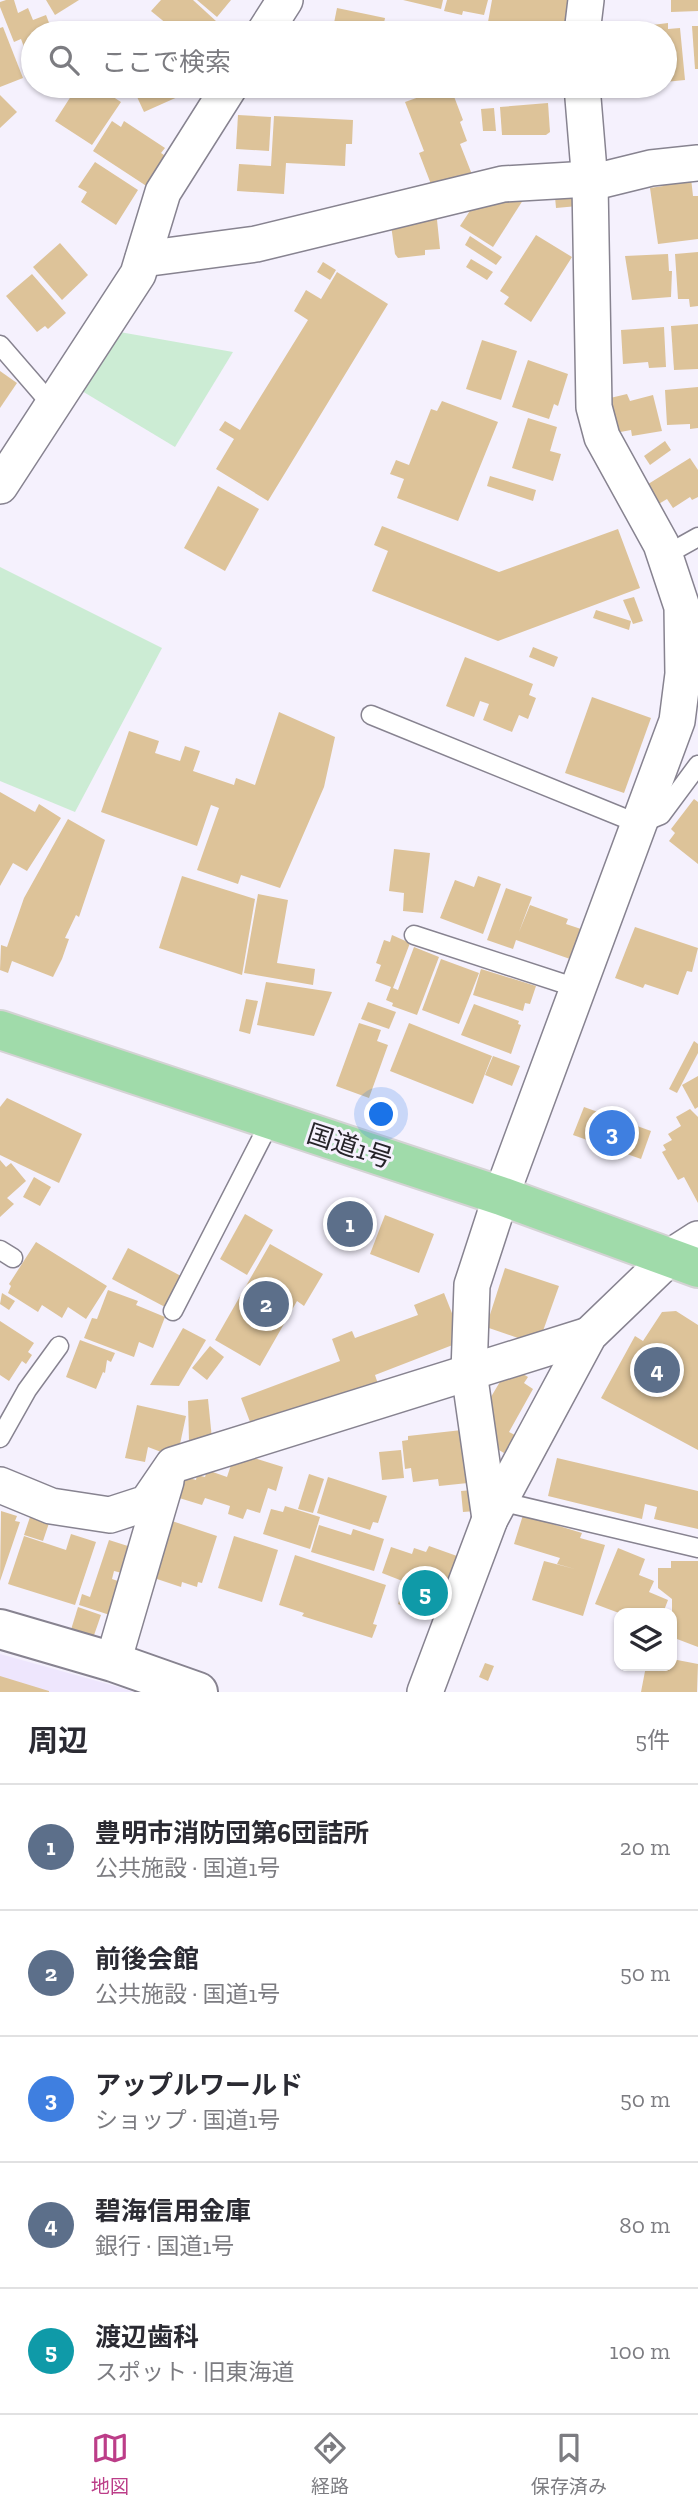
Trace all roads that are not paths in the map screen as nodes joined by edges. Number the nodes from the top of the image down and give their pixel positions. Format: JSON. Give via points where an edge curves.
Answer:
{"nodes":[{"id":1,"x":285,"y":0,"type":"edge"},
{"id":2,"x":586,"y":0,"type":"edge"},
{"id":3,"x":272,"y":21,"type":"edge"},
{"id":4,"x":583,"y":21,"type":"edge"},
{"id":5,"x":222,"y":98,"type":"edge"},
{"id":6,"x":583,"y":98,"type":"edge"},
{"id":7,"x":698,"y":163,"type":"edge"},
{"id":8,"x":590,"y":181,"type":"junction"},
{"id":9,"x":143,"y":259,"type":"junction"},
{"id":10,"x":0,"y":345,"type":"edge"},
{"id":11,"x":52,"y":405,"type":"junction"},
{"id":12,"x":0,"y":486,"type":"edge"},
{"id":13,"x":698,"y":537,"type":"edge"},
{"id":14,"x":664,"y":556,"type":"junction"},
{"id":15,"x":371,"y":715,"type":"dead end"},
{"id":16,"x":698,"y":765,"type":"edge"},
{"id":17,"x":639,"y":824,"type":"junction"},
{"id":18,"x":414,"y":935,"type":"dead end"},
{"id":19,"x":580,"y":989,"type":"junction"},
{"id":20,"x":0,"y":1030,"type":"edge"},
{"id":21,"x":271,"y":1120,"type":"junction"},
{"id":22,"x":501,"y":1196,"type":"junction"},
{"id":23,"x":689,"y":1255,"type":"edge"},
{"id":24,"x":173,"y":1311,"type":"dead end"},
{"id":25,"x":589,"y":1335,"type":"junction"},
{"id":26,"x":60,"y":1346,"type":"dead end"},
{"id":27,"x":469,"y":1372,"type":"junction"},
{"id":28,"x":0,"y":1438,"type":"edge"},
{"id":29,"x":166,"y":1480,"type":"junction"},
{"id":30,"x":0,"y":1485,"type":"edge"},
{"id":31,"x":494,"y":1510,"type":"junction"},
{"id":32,"x":698,"y":1548,"type":"edge"},
{"id":33,"x":0,"y":1629,"type":"edge"},
{"id":34,"x":113,"y":1662,"type":"junction"},
{"id":35,"x":198,"y":1692,"type":"edge"},
{"id":36,"x":425,"y":1692,"type":"edge"}],
"edges":[{"from":1,"to":3,"type":"street"},
{"from":2,"to":4,"type":"street"},
{"from":5,"to":9,"type":"street","via":[[163,192]]},
{"from":6,"to":8,"type":"street"},
{"from":7,"to":8,"type":"street"},
{"from":8,"to":9,"type":"street","via":[[503,184],[256,244]]},
{"from":8,"to":14,"type":"street","via":[[594,407],[603,437]]},
{"from":9,"to":11,"type":"street","via":[[138,274]]},
{"from":10,"to":11,"type":"lane"},
{"from":11,"to":12,"type":"street"},
{"from":13,"to":14,"type":"lane"},
{"from":14,"to":17,"type":"street","via":[[682,607],[683,674],[677,720]]},
{"from":15,"to":17,"type":"lane"},
{"from":16,"to":17,"type":"lane","via":[[662,815]]},
{"from":17,"to":19,"type":"street"},
{"from":18,"to":19,"type":"lane"},
{"from":19,"to":22,"type":"street"},
{"from":20,"to":21,"type":"highway","name":"国道1号"},
{"from":21,"to":22,"type":"highway","name":"国道1号"},
{"from":21,"to":24,"type":"lane"},
{"from":22,"to":23,"type":"highway","name":"国道1号"},
{"from":22,"to":27,"type":"street","via":[[472,1285]]},
{"from":23,"to":25,"type":"street"},
{"from":25,"to":27,"type":"street"},
{"from":25,"to":31,"type":"street"},
{"from":26,"to":28,"type":"lane","via":[[27,1390]]},
{"from":27,"to":29,"type":"street","via":[[173,1465]]},
{"from":27,"to":31,"type":"street"},
{"from":29,"to":30,"type":"street","via":[[148,1503],[110,1516],[51,1506]]},
{"from":29,"to":34,"type":"street"},
{"from":31,"to":32,"type":"lane"},
{"from":31,"to":36,"type":"street"},
{"from":33,"to":34,"type":"street"},
{"from":34,"to":35,"type":"street"}]}
